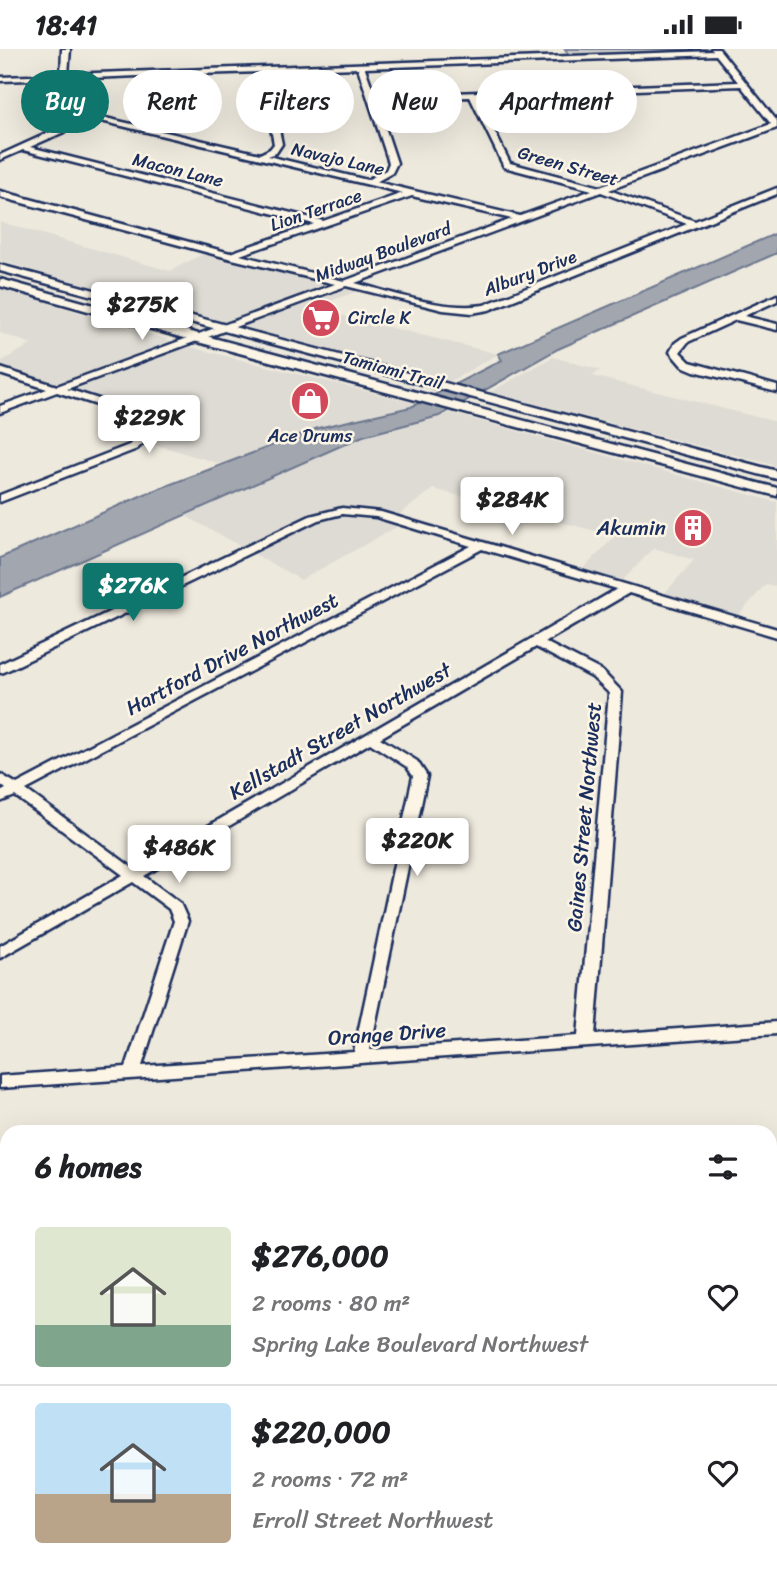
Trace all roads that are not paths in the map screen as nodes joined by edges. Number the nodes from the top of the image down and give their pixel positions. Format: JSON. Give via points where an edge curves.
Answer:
{"nodes":[{"id":1,"x":66,"y":49,"type":"edge"},
{"id":2,"x":561,"y":49,"type":"edge"},
{"id":3,"x":717,"y":51,"type":"edge"},
{"id":4,"x":567,"y":58,"type":"junction"},
{"id":5,"x":361,"y":66,"type":"junction"},
{"id":6,"x":263,"y":69,"type":"junction"},
{"id":7,"x":65,"y":70,"type":"edge"},
{"id":8,"x":222,"y":71,"type":"edge"},
{"id":9,"x":21,"y":78,"type":"edge"},
{"id":10,"x":0,"y":79,"type":"edge"},
{"id":11,"x":743,"y":84,"type":"junction"},
{"id":12,"x":368,"y":88,"type":"edge"},
{"id":13,"x":462,"y":94,"type":"edge"},
{"id":14,"x":472,"y":94,"type":"junction"},
{"id":15,"x":776,"y":125,"type":"edge"},
{"id":16,"x":55,"y":133,"type":"edge"},
{"id":17,"x":158,"y":133,"type":"edge"},
{"id":18,"x":382,"y":133,"type":"edge"},
{"id":19,"x":24,"y":148,"type":"junction"},
{"id":20,"x":261,"y":157,"type":"junction"},
{"id":21,"x":0,"y":158,"type":"edge"},
{"id":22,"x":368,"y":183,"type":"junction"},
{"id":23,"x":602,"y":190,"type":"junction"},
{"id":24,"x":777,"y":191,"type":"edge"},
{"id":25,"x":412,"y":193,"type":"junction"},
{"id":26,"x":0,"y":194,"type":"edge"},
{"id":27,"x":522,"y":219,"type":"junction"},
{"id":28,"x":325,"y":223,"type":"junction"},
{"id":29,"x":695,"y":224,"type":"junction"},
{"id":30,"x":231,"y":256,"type":"junction"},
{"id":31,"x":0,"y":268,"type":"edge"},
{"id":32,"x":0,"y":282,"type":"edge"},
{"id":33,"x":348,"y":284,"type":"junction"},
{"id":34,"x":777,"y":298,"type":"edge"},
{"id":35,"x":735,"y":317,"type":"junction"},
{"id":36,"x":777,"y":327,"type":"edge"},
{"id":37,"x":222,"y":329,"type":"junction"},
{"id":38,"x":198,"y":338,"type":"junction"},
{"id":39,"x":0,"y":371,"type":"edge"},
{"id":40,"x":777,"y":389,"type":"edge"},
{"id":41,"x":57,"y":390,"type":"junction"},
{"id":42,"x":0,"y":410,"type":"edge"},
{"id":43,"x":777,"y":475,"type":"edge"},
{"id":44,"x":777,"y":492,"type":"edge"},
{"id":45,"x":0,"y":499,"type":"edge"},
{"id":46,"x":481,"y":545,"type":"junction"},
{"id":47,"x":628,"y":588,"type":"junction"},
{"id":48,"x":777,"y":632,"type":"edge"},
{"id":49,"x":536,"y":642,"type":"junction"},
{"id":50,"x":0,"y":669,"type":"edge"},
{"id":51,"x":371,"y":738,"type":"junction"},
{"id":52,"x":0,"y":778,"type":"edge"},
{"id":53,"x":16,"y":789,"type":"junction"},
{"id":54,"x":0,"y":797,"type":"edge"},
{"id":55,"x":135,"y":875,"type":"junction"},
{"id":56,"x":0,"y":953,"type":"edge"},
{"id":57,"x":777,"y":1028,"type":"edge"},
{"id":58,"x":586,"y":1041,"type":"junction"},
{"id":59,"x":361,"y":1057,"type":"junction"},
{"id":60,"x":132,"y":1073,"type":"junction"},
{"id":61,"x":0,"y":1082,"type":"edge"}],
"edges":[{"from":1,"to":7,"type":"street"},
{"from":2,"to":4,"type":"street"},
{"from":3,"to":4,"type":"street"},
{"from":3,"to":11,"type":"street"},
{"from":4,"to":5,"type":"street"},
{"from":5,"to":6,"type":"street"},
{"from":5,"to":12,"type":"street"},
{"from":6,"to":8,"type":"street"},
{"from":6,"to":20,"type":"street","via":[[278,143]]},
{"from":9,"to":10,"type":"street"},
{"from":11,"to":14,"type":"street"},
{"from":11,"to":15,"type":"street"},
{"from":13,"to":14,"type":"street"},
{"from":14,"to":23,"type":"street","name":"Green Street","via":[[507,166]]},
{"from":15,"to":23,"type":"street","name":"Midway Boulevard"},
{"from":16,"to":19,"type":"street"},
{"from":17,"to":20,"type":"street","name":"Navajo Lane"},
{"from":18,"to":22,"type":"street","via":[[393,167]]},
{"from":19,"to":21,"type":"street"},
{"from":19,"to":28,"type":"street","name":"Macon Lane"},
{"from":20,"to":22,"type":"street","name":"Navajo Lane"},
{"from":22,"to":25,"type":"street","name":"Navajo Lane"},
{"from":23,"to":27,"type":"street","name":"Midway Boulevard"},
{"from":23,"to":29,"type":"street","name":"Green Street"},
{"from":24,"to":29,"type":"street","name":"Albury Drive"},
{"from":25,"to":27,"type":"street","name":"Navajo Lane"},
{"from":25,"to":28,"type":"street","name":"Lion Terrace"},
{"from":26,"to":30,"type":"street","name":"Albury Drive"},
{"from":27,"to":33,"type":"street","name":"Midway Boulevard"},
{"from":28,"to":30,"type":"street","name":"Lion Terrace"},
{"from":29,"to":33,"type":"street","name":"Albury Drive","via":[[486,308],[443,307]]},
{"from":30,"to":33,"type":"street","name":"Albury Drive"},
{"from":31,"to":37,"type":"main road","name":"Tamiami Trail"},
{"from":32,"to":38,"type":"main road","name":"Tamiami Trail"},
{"from":33,"to":37,"type":"street","name":"Midway Boulevard"},
{"from":34,"to":35,"type":"street"},
{"from":35,"to":36,"type":"street"},
{"from":35,"to":40,"type":"street","via":[[678,345],[678,358],[698,369]]},
{"from":37,"to":38,"type":"street","name":"Midway Boulevard"},
{"from":37,"to":43,"type":"main road","name":"Tamiami Trail"},
{"from":38,"to":41,"type":"street","name":"Midway Boulevard"},
{"from":38,"to":44,"type":"main road","name":"Tamiami Trail"},
{"from":39,"to":41,"type":"street"},
{"from":41,"to":42,"type":"street","name":"Midway Boulevard"},
{"from":41,"to":45,"type":"street","via":[[132,413],[149,425],[149,433],[132,447]]},
{"from":46,"to":47,"type":"street"},
{"from":46,"to":50,"type":"street","via":[[377,514],[342,510],[314,518]]},
{"from":46,"to":53,"type":"street","name":"Hartford Drive Northwest"},
{"from":47,"to":48,"type":"street"},
{"from":47,"to":49,"type":"street","name":"Kellstadt Street Northwest"},
{"from":49,"to":51,"type":"street","name":"Kellstadt Street Northwest"},
{"from":49,"to":58,"type":"street","name":"Gaines Street Northwest","via":[[597,674],[616,692]]},
{"from":51,"to":55,"type":"street","name":"Kellstadt Street Northwest"},
{"from":51,"to":59,"type":"street","via":[[412,764],[420,776]]},
{"from":52,"to":53,"type":"street"},
{"from":53,"to":54,"type":"street","name":"Hartford Drive Northwest"},
{"from":53,"to":55,"type":"street"},
{"from":55,"to":56,"type":"street","name":"Kellstadt Street Northwest"},
{"from":55,"to":60,"type":"street","via":[[175,906],[181,921]]},
{"from":57,"to":58,"type":"street","name":"Orange Drive"},
{"from":58,"to":59,"type":"street","name":"Orange Drive"},
{"from":59,"to":60,"type":"street","name":"Orange Drive"},
{"from":60,"to":61,"type":"street","name":"Orange Drive"}]}
